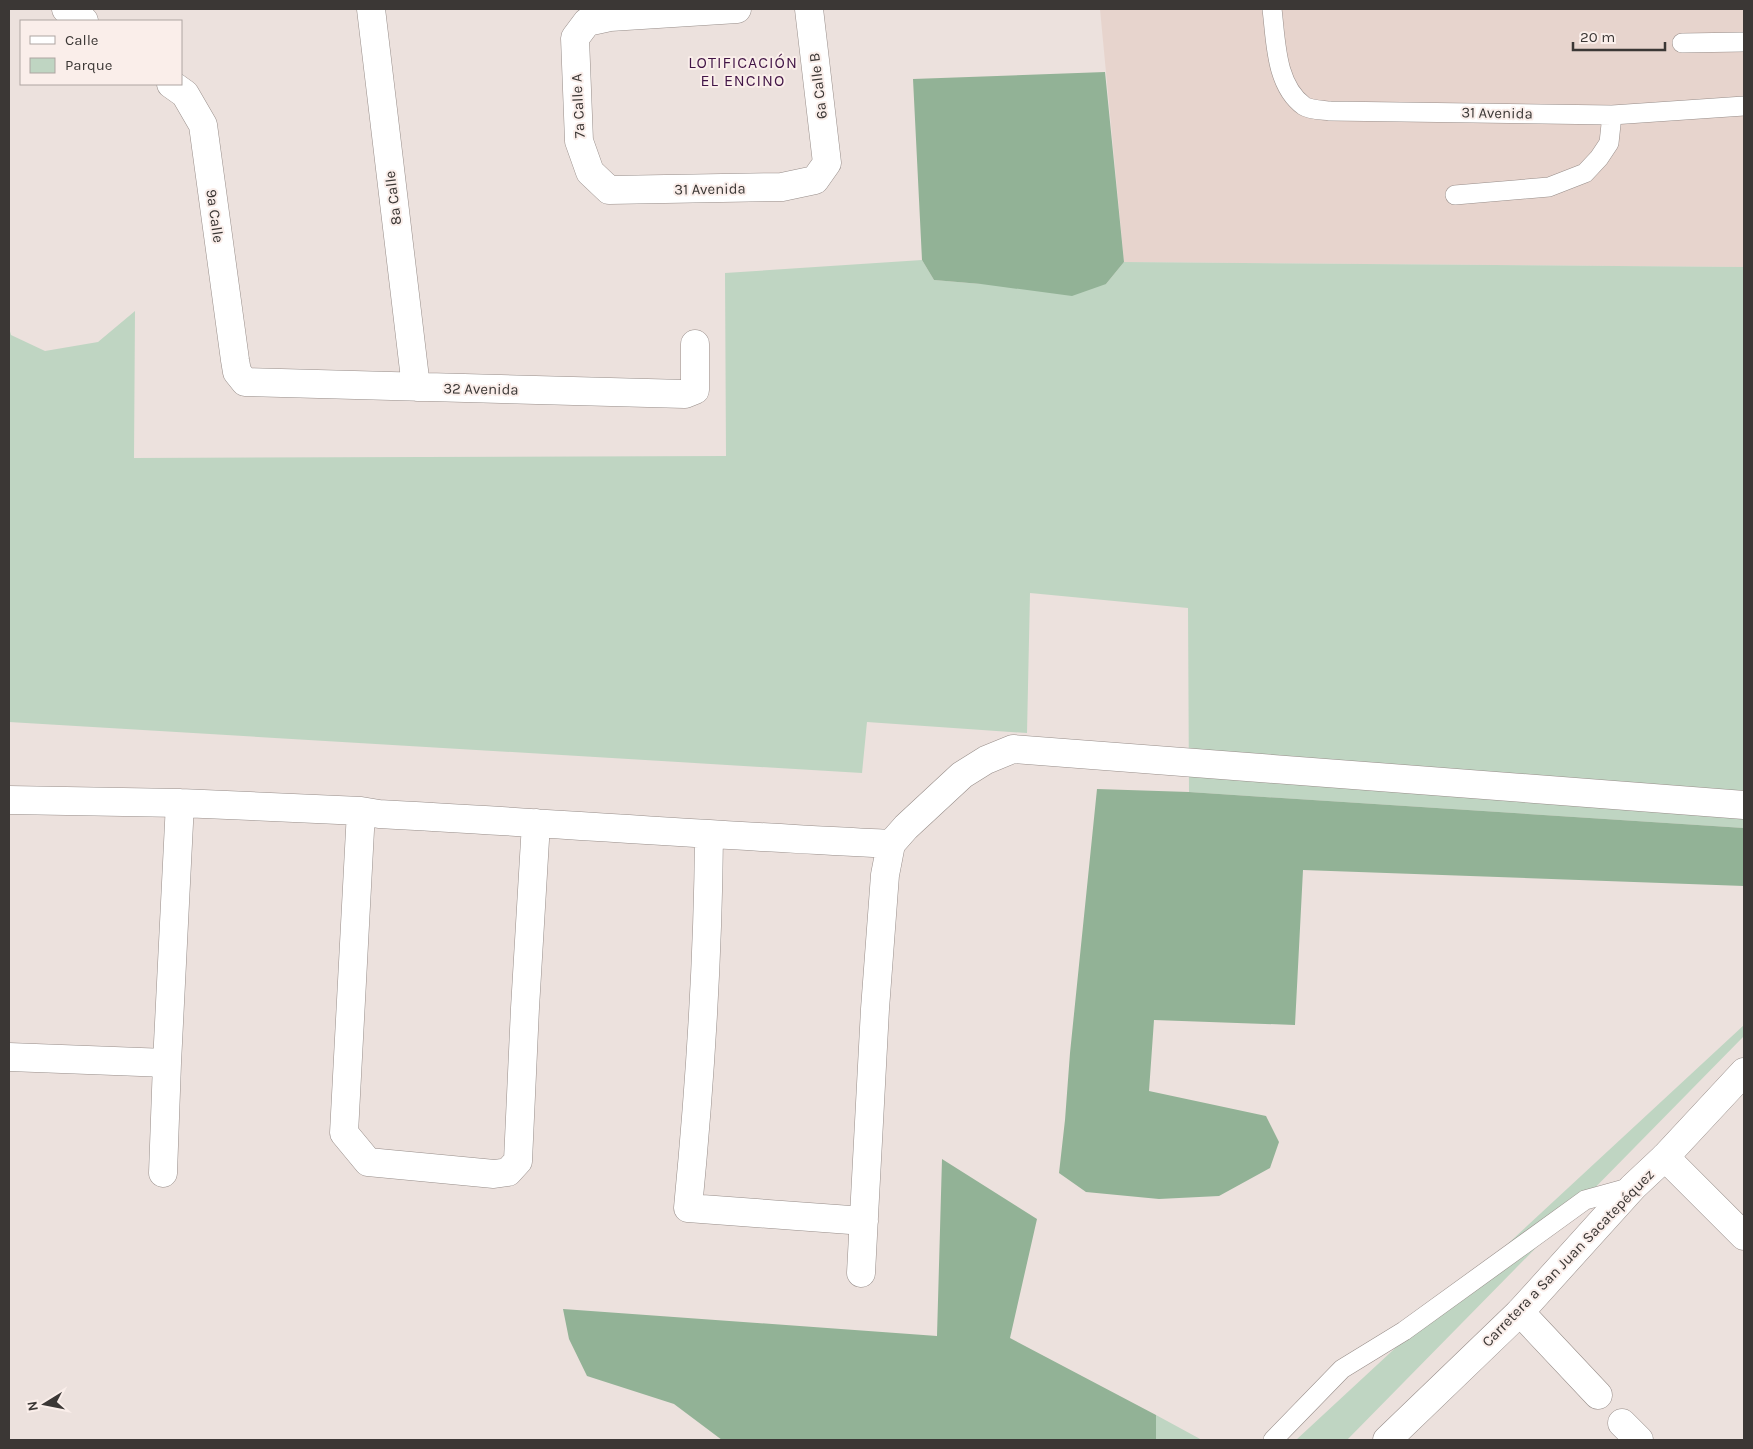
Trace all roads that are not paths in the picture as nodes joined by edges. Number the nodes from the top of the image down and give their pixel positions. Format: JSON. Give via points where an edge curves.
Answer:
{"nodes":[{"id":1,"x":66,"y":9,"type":"edge"},
{"id":2,"x":371,"y":9,"type":"edge"},
{"id":3,"x":737,"y":9,"type":"edge"},
{"id":4,"x":809,"y":9,"type":"edge"},
{"id":5,"x":1272,"y":9,"type":"edge"},
{"id":6,"x":82,"y":20,"type":"edge"},
{"id":7,"x":1744,"y":42,"type":"edge"},
{"id":8,"x":1682,"y":43,"type":"dead end"},
{"id":9,"x":172,"y":85,"type":"edge"},
{"id":10,"x":1744,"y":106,"type":"edge"},
{"id":11,"x":1612,"y":115,"type":"junction"},
{"id":12,"x":827,"y":162,"type":"joint"},
{"id":13,"x":590,"y":172,"type":"joint"},
{"id":14,"x":1455,"y":195,"type":"dead end"},
{"id":15,"x":696,"y":344,"type":"dead end"},
{"id":16,"x":235,"y":360,"type":"joint"},
{"id":17,"x":416,"y":387,"type":"junction"},
{"id":18,"x":9,"y":800,"type":"edge"},
{"id":19,"x":180,"y":804,"type":"junction"},
{"id":20,"x":1744,"y":805,"type":"edge"},
{"id":21,"x":361,"y":811,"type":"junction"},
{"id":22,"x":536,"y":822,"type":"junction"},
{"id":23,"x":709,"y":835,"type":"junction"},
{"id":24,"x":891,"y":844,"type":"junction"},
{"id":25,"x":9,"y":1057,"type":"edge"},
{"id":26,"x":167,"y":1063,"type":"junction"},
{"id":27,"x":1744,"y":1072,"type":"edge"},
{"id":28,"x":1665,"y":1157,"type":"junction"},
{"id":29,"x":163,"y":1173,"type":"dead end"},
{"id":30,"x":1633,"y":1187,"type":"junction"},
{"id":31,"x":864,"y":1221,"type":"junction"},
{"id":32,"x":1744,"y":1236,"type":"edge"},
{"id":33,"x":861,"y":1273,"type":"dead end"},
{"id":34,"x":1520,"y":1312,"type":"junction"},
{"id":35,"x":1598,"y":1395,"type":"dead end"},
{"id":36,"x":1273,"y":1440,"type":"edge"},
{"id":37,"x":1387,"y":1440,"type":"edge"}],
"edges":[{"from":1,"to":6,"type":"street"},
{"from":2,"to":17,"type":"street","name":"8a Calle"},
{"from":3,"to":13,"type":"street","name":"7a Calle A","via":[[610,17],[587,22],[575,38],[579,141]]},
{"from":4,"to":12,"type":"street","name":"6a Calle B"},
{"from":5,"to":11,"type":"lane","name":"31 Avenida","via":[[1283,78],[1291,93],[1305,107],[1330,111]]},
{"from":7,"to":8,"type":"lane"},
{"from":9,"to":16,"type":"street","name":"9a Calle","via":[[185,94],[203,125]]},
{"from":10,"to":11,"type":"lane","name":"31 Avenida"},
{"from":11,"to":14,"type":"lane","via":[[1609,143],[1585,173],[1548,187]]},
{"from":12,"to":13,"type":"street","name":"31 Avenida","via":[[815,180],[782,187],[609,190]]},
{"from":15,"to":17,"type":"street","name":"32 Avenida","via":[[695,390],[685,394]]},
{"from":16,"to":17,"type":"street","name":"32 Avenida","via":[[237,372],[246,382]]},
{"from":18,"to":19,"type":"street"},
{"from":19,"to":21,"type":"street"},
{"from":19,"to":26,"type":"street"},
{"from":20,"to":24,"type":"street","via":[[1013,749],[962,775]]},
{"from":21,"to":22,"type":"street"},
{"from":21,"to":22,"type":"street","via":[[344,1133],[368,1162],[494,1174],[508,1172],[518,1161]]},
{"from":22,"to":23,"type":"street"},
{"from":23,"to":24,"type":"street"},
{"from":23,"to":31,"type":"street","via":[[698,1089],[688,1208]]},
{"from":24,"to":31,"type":"street","via":[[885,875],[875,1009]]},
{"from":25,"to":26,"type":"street"},
{"from":26,"to":29,"type":"street"},
{"from":27,"to":28,"type":"street","name":"Carretera a San Juan Sacatepéquez"},
{"from":28,"to":30,"type":"street","name":"Carretera a San Juan Sacatepéquez"},
{"from":28,"to":32,"type":"street"},
{"from":30,"to":34,"type":"street","name":"Carretera a San Juan Sacatepéquez"},
{"from":30,"to":36,"type":"lane","via":[[1585,1200],[1404,1332],[1342,1369]]},
{"from":31,"to":33,"type":"street"},
{"from":34,"to":35,"type":"street"},
{"from":34,"to":37,"type":"street","name":"Carretera a San Juan Sacatepéquez"}]}
